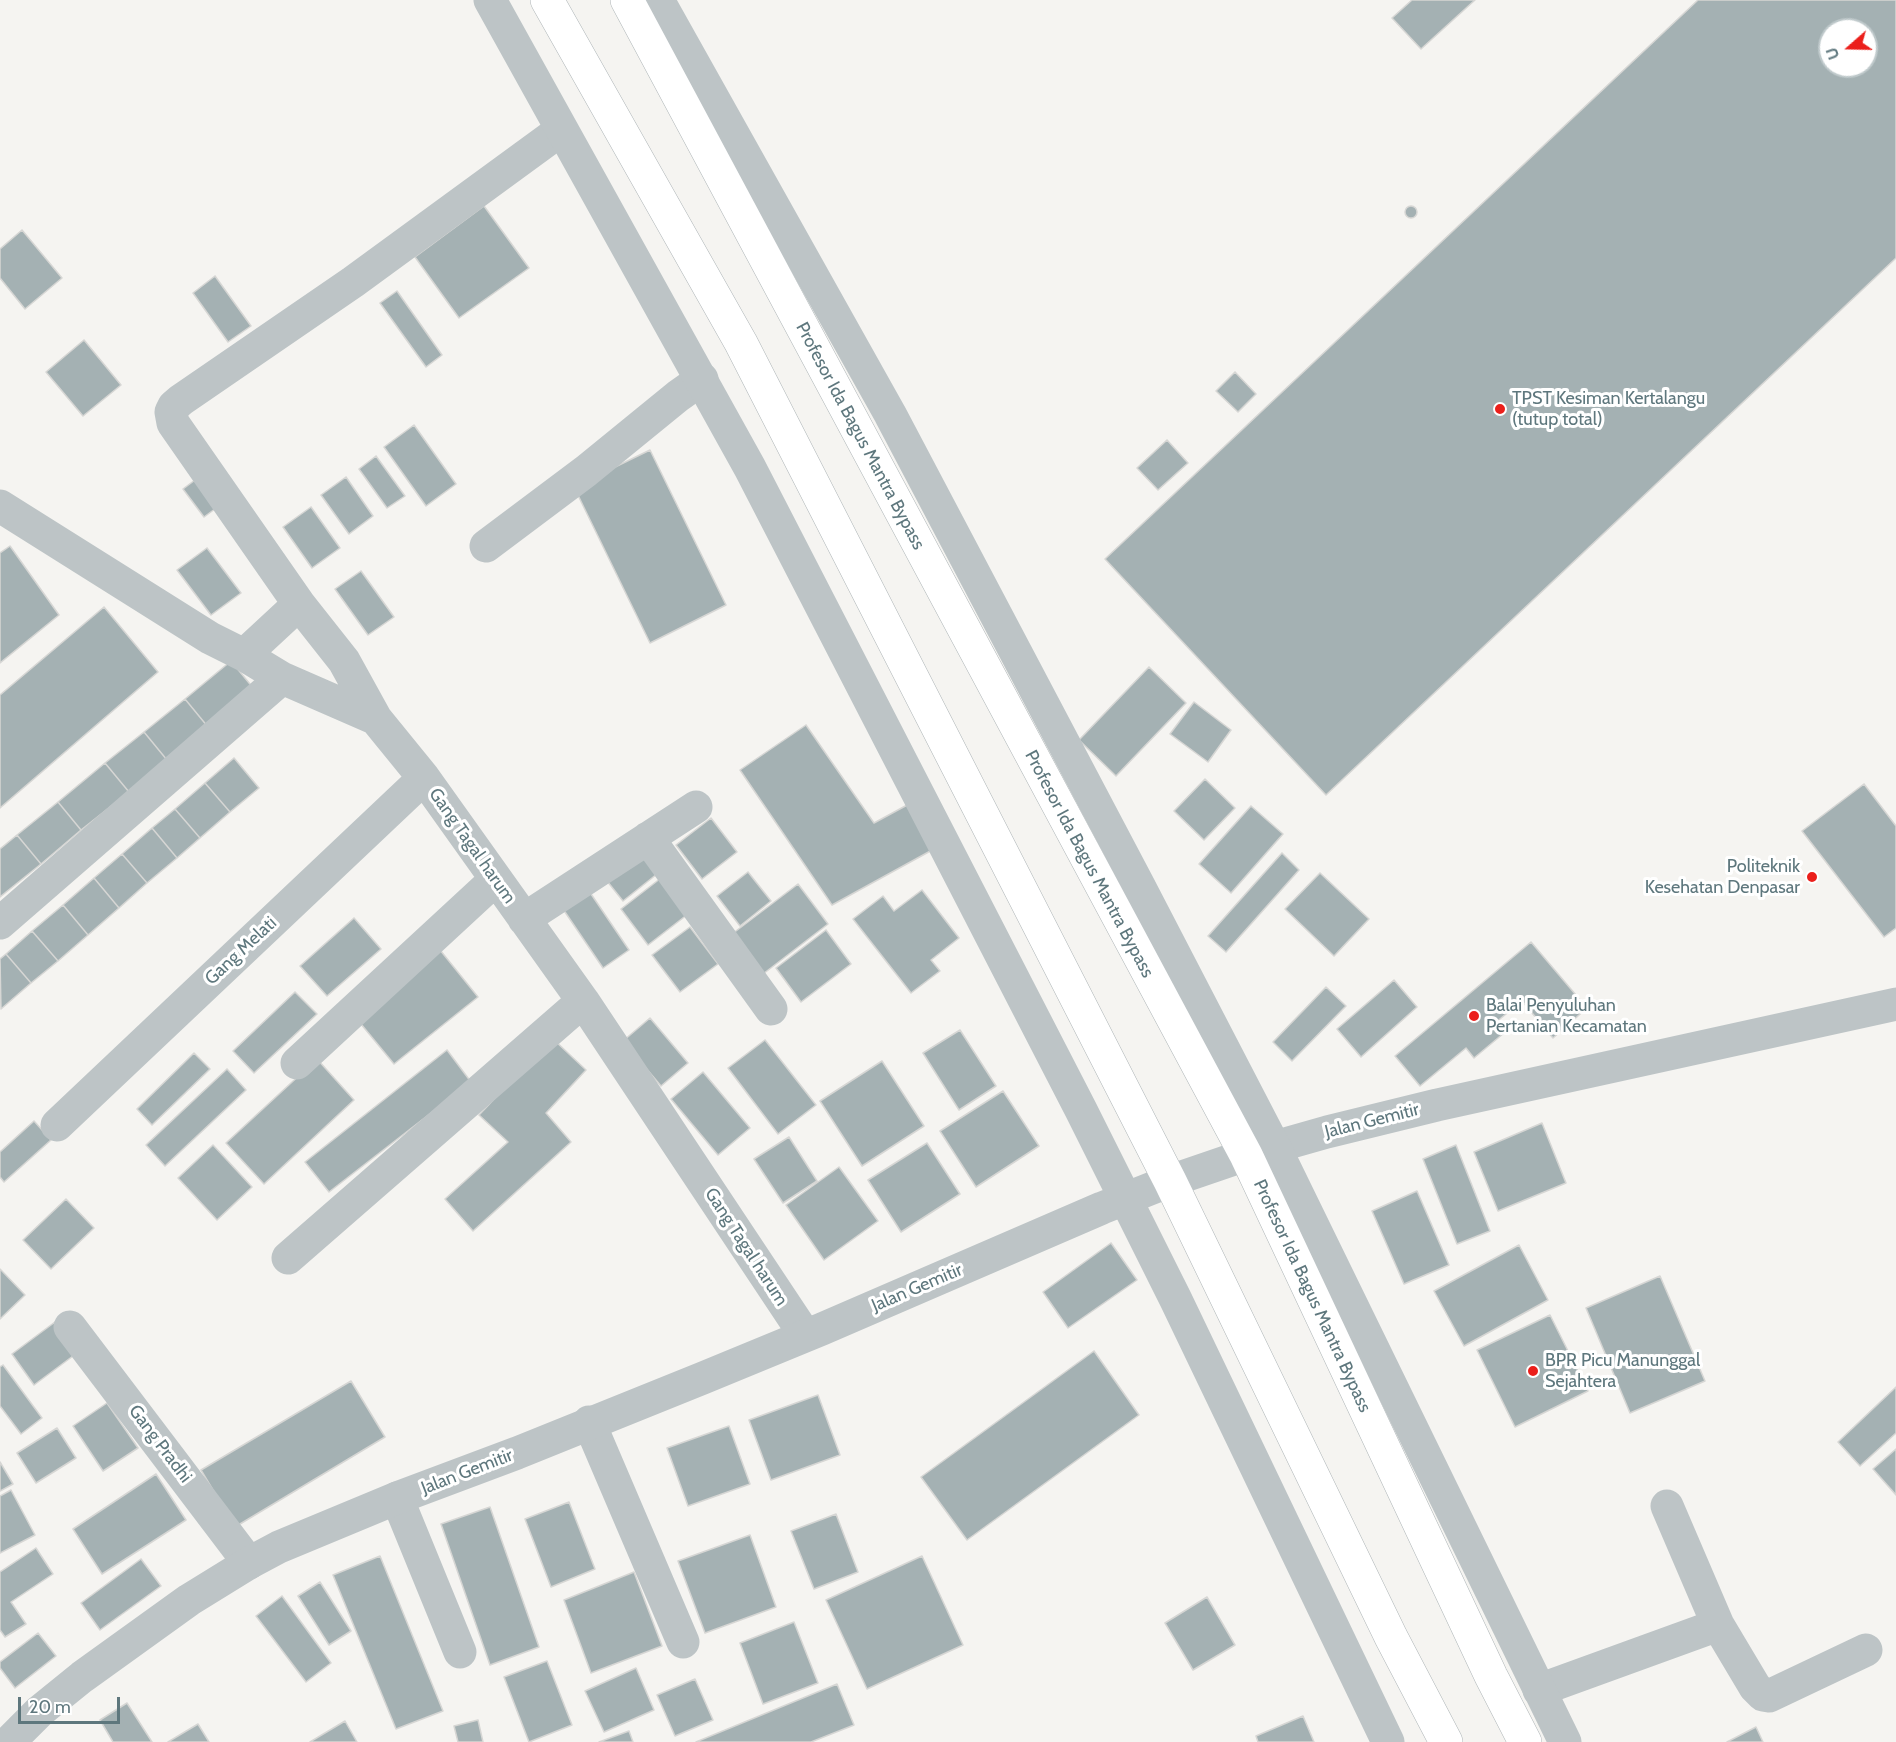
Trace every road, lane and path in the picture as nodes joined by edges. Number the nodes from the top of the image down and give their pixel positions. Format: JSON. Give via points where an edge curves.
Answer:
{"nodes":[{"id":1,"x":490,"y":0,"type":"edge"},
{"id":2,"x":547,"y":0,"type":"edge"},
{"id":3,"x":627,"y":0,"type":"edge"},
{"id":4,"x":658,"y":0,"type":"edge"},
{"id":5,"x":561,"y":130,"type":"junction"},
{"id":6,"x":702,"y":380,"type":"junction"},
{"id":7,"x":0,"y":506,"type":"edge"},
{"id":8,"x":486,"y":546,"type":"dead end"},
{"id":9,"x":299,"y":604,"type":"junction"},
{"id":10,"x":244,"y":655,"type":"junction"},
{"id":11,"x":282,"y":678,"type":"junction"},
{"id":12,"x":376,"y":719,"type":"junction"},
{"id":13,"x":424,"y":778,"type":"junction"},
{"id":14,"x":696,"y":807,"type":"dead end"},
{"id":15,"x":648,"y":838,"type":"junction"},
{"id":16,"x":495,"y":880,"type":"junction"},
{"id":17,"x":524,"y":919,"type":"junction"},
{"id":18,"x":0,"y":923,"type":"edge"},
{"id":19,"x":583,"y":1001,"type":"junction"},
{"id":20,"x":1896,"y":1004,"type":"edge"},
{"id":21,"x":771,"y":1009,"type":"dead end"},
{"id":22,"x":297,"y":1063,"type":"dead end"},
{"id":23,"x":57,"y":1125,"type":"dead end"},
{"id":24,"x":1260,"y":1151,"type":"junction"},
{"id":25,"x":1170,"y":1181,"type":"junction"},
{"id":26,"x":1125,"y":1199,"type":"junction"},
{"id":27,"x":288,"y":1258,"type":"dead end"},
{"id":28,"x":70,"y":1327,"type":"dead end"},
{"id":29,"x":805,"y":1335,"type":"junction"},
{"id":30,"x":589,"y":1422,"type":"junction"},
{"id":31,"x":397,"y":1498,"type":"junction"},
{"id":32,"x":1667,"y":1506,"type":"dead end"},
{"id":33,"x":249,"y":1563,"type":"junction"},
{"id":34,"x":1718,"y":1625,"type":"junction"},
{"id":35,"x":682,"y":1642,"type":"dead end"},
{"id":36,"x":1866,"y":1650,"type":"dead end"},
{"id":37,"x":460,"y":1652,"type":"dead end"},
{"id":38,"x":1539,"y":1690,"type":"junction"},
{"id":39,"x":9,"y":1742,"type":"edge"},
{"id":40,"x":1388,"y":1742,"type":"edge"},
{"id":41,"x":1446,"y":1742,"type":"edge"},
{"id":42,"x":1525,"y":1742,"type":"edge"},
{"id":43,"x":1565,"y":1742,"type":"edge"}],
"edges":[{"from":1,"to":5,"type":"street"},
{"from":2,"to":25,"type":"highway","via":[[741,343]]},
{"from":3,"to":24,"type":"highway","name":"Profesor Ida Bagus Mantra Bypass"},
{"from":4,"to":24,"type":"street","via":[[890,414]]},
{"from":5,"to":6,"type":"street"},
{"from":5,"to":9,"type":"street","via":[[174,406],[173,423]]},
{"from":6,"to":8,"type":"street"},
{"from":6,"to":26,"type":"street"},
{"from":7,"to":10,"type":"street","name":"Gang Tagal harum","via":[[210,638]]},
{"from":9,"to":10,"type":"street"},
{"from":9,"to":12,"type":"street","via":[[344,661]]},
{"from":10,"to":11,"type":"street","name":"Gang Tagal harum"},
{"from":11,"to":12,"type":"street","name":"Gang Tagal harum"},
{"from":11,"to":18,"type":"street"},
{"from":12,"to":13,"type":"street","name":"Gang Tagal harum"},
{"from":13,"to":16,"type":"street","name":"Gang Tagal harum"},
{"from":13,"to":23,"type":"street","name":"Gang Melati"},
{"from":14,"to":15,"type":"street"},
{"from":15,"to":17,"type":"street"},
{"from":15,"to":21,"type":"street"},
{"from":16,"to":17,"type":"street","name":"Gang Tagal harum"},
{"from":16,"to":22,"type":"street"},
{"from":17,"to":19,"type":"street","name":"Gang Tagal harum"},
{"from":19,"to":27,"type":"street"},
{"from":19,"to":29,"type":"street","name":"Gang Tagal harum"},
{"from":20,"to":24,"type":"street","name":"Jalan Gemitir","via":[[1437,1105]]},
{"from":24,"to":25,"type":"street","name":"Jalan Gemitir"},
{"from":24,"to":38,"type":"street"},
{"from":24,"to":42,"type":"highway","name":"Profesor Ida Bagus Mantra Bypass","via":[[1491,1676]]},
{"from":25,"to":26,"type":"street","name":"Jalan Gemitir"},
{"from":25,"to":41,"type":"highway"},
{"from":26,"to":29,"type":"street","name":"Jalan Gemitir"},
{"from":26,"to":40,"type":"street"},
{"from":28,"to":33,"type":"street","name":"Gang Pradhi"},
{"from":29,"to":30,"type":"street","name":"Jalan Gemitir"},
{"from":30,"to":31,"type":"street","name":"Jalan Gemitir"},
{"from":30,"to":35,"type":"street"},
{"from":31,"to":33,"type":"street","name":"Jalan Gemitir"},
{"from":31,"to":37,"type":"street"},
{"from":32,"to":34,"type":"street"},
{"from":33,"to":39,"type":"street","name":"Jalan Gemitir","via":[[189,1600],[82,1677]]},
{"from":34,"to":36,"type":"street","via":[[1763,1695],[1769,1696]]},
{"from":34,"to":38,"type":"street"},
{"from":38,"to":43,"type":"street"}]}
